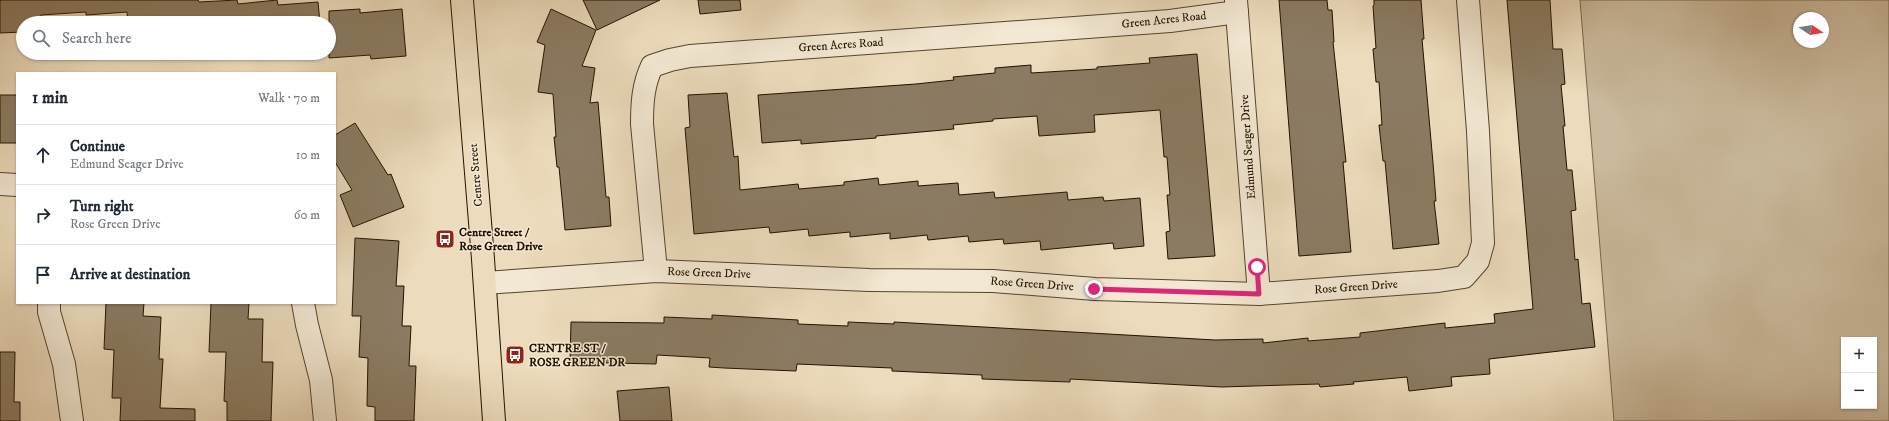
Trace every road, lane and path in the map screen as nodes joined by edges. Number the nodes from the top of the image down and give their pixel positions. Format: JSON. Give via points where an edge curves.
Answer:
{"nodes":[{"id":1,"x":462,"y":0,"type":"edge"},
{"id":2,"x":1468,"y":0,"type":"edge"},
{"id":3,"x":1237,"y":6,"type":"edge"},
{"id":4,"x":0,"y":184,"type":"edge"},
{"id":5,"x":16,"y":185,"type":"edge"},
{"id":6,"x":656,"y":271,"type":"junction"},
{"id":7,"x":485,"y":283,"type":"junction"},
{"id":8,"x":1259,"y":294,"type":"junction"},
{"id":9,"x":49,"y":304,"type":"edge"},
{"id":10,"x":303,"y":304,"type":"edge"},
{"id":11,"x":72,"y":421,"type":"edge"},
{"id":12,"x":325,"y":421,"type":"edge"},
{"id":13,"x":494,"y":421,"type":"edge"}],
"edges":[{"from":1,"to":7,"type":"main road","name":"Centre Street"},
{"from":2,"to":8,"type":"street","name":"Rose Green Drive","via":[[1483,218],[1478,261],[1464,277],[1438,281]]},
{"from":3,"to":6,"type":"street","name":"Green Acres Road","via":[[1170,21],[690,56],[652,66],[642,99],[642,124]]},
{"from":3,"to":8,"type":"street","name":"Edmund Seager Drive"},
{"from":4,"to":5,"type":"street"},
{"from":6,"to":7,"type":"street","name":"Rose Green Drive"},
{"from":6,"to":8,"type":"street","name":"Rose Green Drive","via":[[869,280],[993,281],[1102,289]]},
{"from":7,"to":13,"type":"main road","name":"Centre Street"},
{"from":9,"to":11,"type":"street","via":[[64,364]]},
{"from":10,"to":12,"type":"street","via":[[321,380]]}]}
